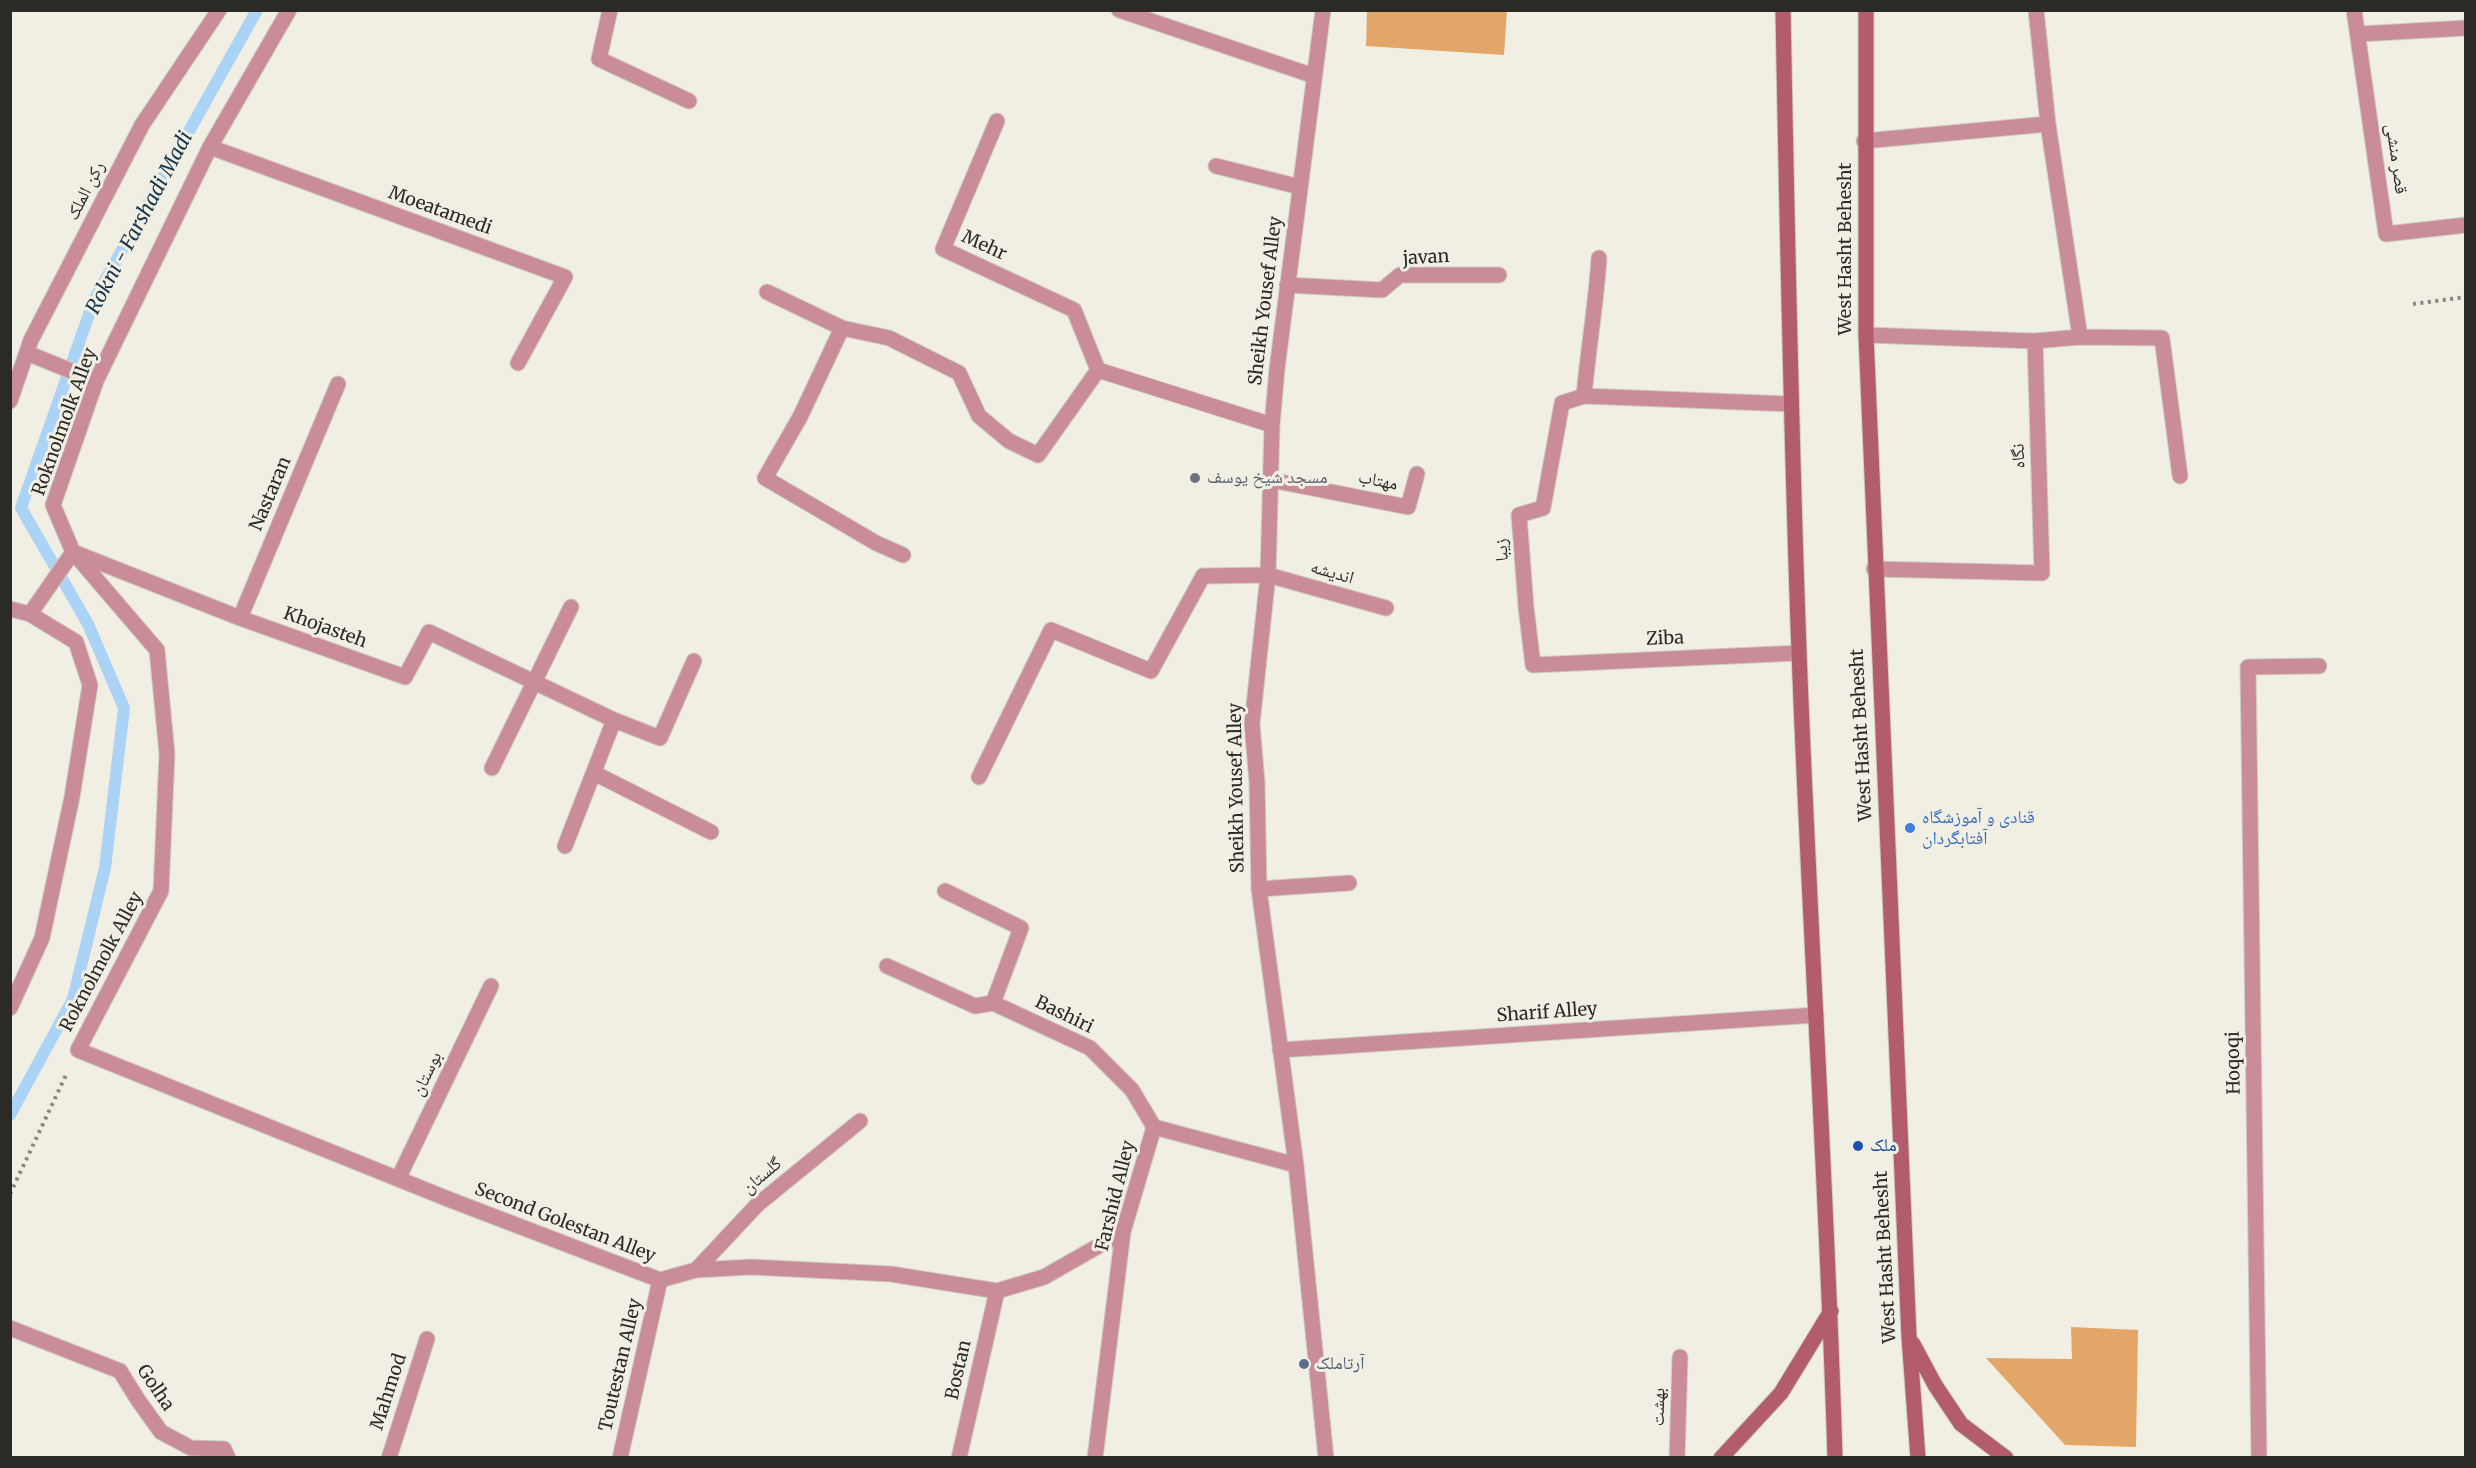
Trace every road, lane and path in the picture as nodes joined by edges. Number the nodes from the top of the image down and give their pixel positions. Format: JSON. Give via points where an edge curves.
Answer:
{"nodes":[{"id":1,"x":219,"y":10,"type":"edge"},
{"id":2,"x":289,"y":10,"type":"edge"},
{"id":3,"x":610,"y":10,"type":"edge"},
{"id":4,"x":1119,"y":10,"type":"edge"},
{"id":5,"x":1323,"y":10,"type":"edge"},
{"id":6,"x":1783,"y":10,"type":"edge"},
{"id":7,"x":1866,"y":10,"type":"edge"},
{"id":8,"x":2036,"y":10,"type":"edge"},
{"id":9,"x":2354,"y":10,"type":"edge"},
{"id":10,"x":2466,"y":28,"type":"edge"},
{"id":11,"x":2359,"y":34,"type":"junction"},
{"id":12,"x":1314,"y":76,"type":"junction"},
{"id":13,"x":689,"y":101,"type":"dead end"},
{"id":14,"x":997,"y":121,"type":"dead end"},
{"id":15,"x":2048,"y":124,"type":"junction"},
{"id":16,"x":1864,"y":141,"type":"junction"},
{"id":17,"x":210,"y":147,"type":"junction"},
{"id":18,"x":1216,"y":166,"type":"dead end"},
{"id":19,"x":1300,"y":187,"type":"junction"},
{"id":20,"x":2466,"y":225,"type":"edge"},
{"id":21,"x":1599,"y":258,"type":"dead end"},
{"id":22,"x":1498,"y":276,"type":"dead end"},
{"id":23,"x":1287,"y":285,"type":"junction"},
{"id":24,"x":767,"y":292,"type":"dead end"},
{"id":25,"x":2466,"y":297,"type":"edge"},
{"id":26,"x":2413,"y":304,"type":"dead end"},
{"id":27,"x":842,"y":328,"type":"junction"},
{"id":28,"x":1866,"y":335,"type":"junction"},
{"id":29,"x":2080,"y":337,"type":"junction"},
{"id":30,"x":2036,"y":341,"type":"junction"},
{"id":31,"x":27,"y":353,"type":"junction"},
{"id":32,"x":518,"y":363,"type":"dead end"},
{"id":33,"x":1098,"y":370,"type":"junction"},
{"id":34,"x":96,"y":381,"type":"junction"},
{"id":35,"x":338,"y":384,"type":"dead end"},
{"id":36,"x":1584,"y":396,"type":"junction"},
{"id":37,"x":10,"y":401,"type":"edge"},
{"id":38,"x":1791,"y":404,"type":"junction"},
{"id":39,"x":1272,"y":425,"type":"junction"},
{"id":40,"x":1417,"y":474,"type":"dead end"},
{"id":41,"x":2180,"y":476,"type":"dead end"},
{"id":42,"x":1271,"y":480,"type":"junction"},
{"id":43,"x":73,"y":552,"type":"junction"},
{"id":44,"x":903,"y":555,"type":"dead end"},
{"id":45,"x":1874,"y":569,"type":"junction"},
{"id":46,"x":1268,"y":575,"type":"junction"},
{"id":47,"x":571,"y":607,"type":"dead end"},
{"id":48,"x":1386,"y":608,"type":"dead end"},
{"id":49,"x":10,"y":609,"type":"edge"},
{"id":50,"x":30,"y":614,"type":"junction"},
{"id":51,"x":240,"y":618,"type":"junction"},
{"id":52,"x":1799,"y":653,"type":"junction"},
{"id":53,"x":694,"y":661,"type":"dead end"},
{"id":54,"x":2319,"y":666,"type":"dead end"},
{"id":55,"x":536,"y":682,"type":"junction"},
{"id":56,"x":614,"y":720,"type":"junction"},
{"id":57,"x":492,"y":768,"type":"dead end"},
{"id":58,"x":594,"y":773,"type":"junction"},
{"id":59,"x":979,"y":777,"type":"dead end"},
{"id":60,"x":711,"y":832,"type":"dead end"},
{"id":61,"x":565,"y":846,"type":"dead end"},
{"id":62,"x":1349,"y":883,"type":"dead end"},
{"id":63,"x":1259,"y":889,"type":"junction"},
{"id":64,"x":945,"y":891,"type":"dead end"},
{"id":65,"x":887,"y":966,"type":"dead end"},
{"id":66,"x":491,"y":986,"type":"dead end"},
{"id":67,"x":993,"y":1003,"type":"junction"},
{"id":68,"x":10,"y":1008,"type":"edge"},
{"id":69,"x":1816,"y":1015,"type":"junction"},
{"id":70,"x":78,"y":1050,"type":"junction"},
{"id":71,"x":1280,"y":1050,"type":"junction"},
{"id":72,"x":860,"y":1120,"type":"dead end"},
{"id":73,"x":1154,"y":1127,"type":"junction"},
{"id":74,"x":1296,"y":1166,"type":"junction"},
{"id":75,"x":398,"y":1179,"type":"junction"},
{"id":76,"x":10,"y":1194,"type":"edge"},
{"id":77,"x":1123,"y":1232,"type":"junction"},
{"id":78,"x":696,"y":1270,"type":"junction"},
{"id":79,"x":660,"y":1280,"type":"junction"},
{"id":80,"x":997,"y":1291,"type":"junction"},
{"id":81,"x":1831,"y":1311,"type":"junction"},
{"id":82,"x":10,"y":1328,"type":"edge"},
{"id":83,"x":1909,"y":1337,"type":"junction"},
{"id":84,"x":427,"y":1339,"type":"dead end"},
{"id":85,"x":1680,"y":1356,"type":"dead end"},
{"id":86,"x":228,"y":1458,"type":"edge"},
{"id":87,"x":388,"y":1458,"type":"edge"},
{"id":88,"x":620,"y":1458,"type":"edge"},
{"id":89,"x":959,"y":1458,"type":"edge"},
{"id":90,"x":1095,"y":1458,"type":"edge"},
{"id":91,"x":1326,"y":1458,"type":"edge"},
{"id":92,"x":1677,"y":1458,"type":"edge"},
{"id":93,"x":1721,"y":1458,"type":"edge"},
{"id":94,"x":1835,"y":1458,"type":"edge"},
{"id":95,"x":1918,"y":1458,"type":"edge"},
{"id":96,"x":2006,"y":1458,"type":"edge"},
{"id":97,"x":2259,"y":1458,"type":"edge"}],
"edges":[{"from":1,"to":31,"type":"street","name":"رکن الملک","via":[[142,125]]},
{"from":2,"to":17,"type":"street","name":"Roknolmolk Alley"},
{"from":3,"to":13,"type":"street","via":[[598,59]]},
{"from":4,"to":12,"type":"street"},
{"from":5,"to":12,"type":"street","name":"Sheikh Yousef Alley"},
{"from":6,"to":38,"type":"main road"},
{"from":7,"to":16,"type":"main road","name":"West Hasht Behesht"},
{"from":8,"to":15,"type":"street"},
{"from":9,"to":11,"type":"street","name":"قصر منشی"},
{"from":10,"to":11,"type":"street"},
{"from":11,"to":20,"type":"street","name":"قصر منشی","via":[[2386,234]]},
{"from":12,"to":19,"type":"street","name":"Sheikh Yousef Alley"},
{"from":14,"to":33,"type":"street","name":"Mehr","via":[[943,249],[1074,310]]},
{"from":15,"to":16,"type":"street"},
{"from":15,"to":29,"type":"street"},
{"from":16,"to":28,"type":"main road","name":"West Hasht Behesht"},
{"from":17,"to":32,"type":"street","name":"Moeatamedi","via":[[565,277]]},
{"from":17,"to":34,"type":"street","name":"Roknolmolk Alley"},
{"from":18,"to":19,"type":"street"},
{"from":19,"to":23,"type":"street","name":"Sheikh Yousef Alley"},
{"from":21,"to":36,"type":"street"},
{"from":22,"to":23,"type":"street","name":"javan","via":[[1400,275],[1382,290]]},
{"from":23,"to":39,"type":"street","name":"Sheikh Yousef Alley"},
{"from":24,"to":27,"type":"street"},
{"from":25,"to":26,"type":"path"},
{"from":27,"to":33,"type":"street","via":[[889,338],[959,373],[979,416],[1009,441],[1038,455]]},
{"from":27,"to":44,"type":"street","via":[[800,417],[765,478]]},
{"from":28,"to":30,"type":"street"},
{"from":28,"to":45,"type":"main road","name":"West Hasht Behesht"},
{"from":29,"to":30,"type":"street"},
{"from":29,"to":41,"type":"street","via":[[2162,338]]},
{"from":30,"to":45,"type":"street","name":"نگاه","via":[[2042,573]]},
{"from":31,"to":34,"type":"street"},
{"from":31,"to":37,"type":"street","name":"رکن الملک"},
{"from":33,"to":39,"type":"street"},
{"from":34,"to":43,"type":"street","name":"Roknolmolk Alley","via":[[53,505]]},
{"from":35,"to":51,"type":"street","name":"Nastaran"},
{"from":36,"to":38,"type":"street"},
{"from":36,"to":52,"type":"street","name":"Ziba","via":[[1563,403],[1543,508],[1519,515],[1533,664]]},
{"from":38,"to":52,"type":"main road"},
{"from":39,"to":42,"type":"street","name":"Sheikh Yousef Alley"},
{"from":40,"to":42,"type":"street","name":"مهتاب","via":[[1408,507]]},
{"from":42,"to":46,"type":"street","name":"Sheikh Yousef Alley"},
{"from":43,"to":50,"type":"street"},
{"from":43,"to":51,"type":"street","name":"Khojasteh"},
{"from":43,"to":70,"type":"street","name":"Roknolmolk Alley","via":[[157,650],[166,754],[162,891]]},
{"from":45,"to":83,"type":"main road","name":"West Hasht Behesht"},
{"from":46,"to":48,"type":"street","name":"اندیشه"},
{"from":46,"to":59,"type":"street","name":"اندیشه","via":[[1203,576],[1151,671],[1051,630]]},
{"from":46,"to":63,"type":"street","name":"Sheikh Yousef Alley","via":[[1252,724]]},
{"from":47,"to":55,"type":"street"},
{"from":49,"to":50,"type":"street"},
{"from":50,"to":68,"type":"street","via":[[76,642],[90,685],[72,797],[42,938]]},
{"from":51,"to":55,"type":"street","name":"Khojasteh","via":[[405,677],[429,632]]},
{"from":52,"to":69,"type":"main road"},
{"from":53,"to":56,"type":"street","name":"Khojasteh","via":[[660,738]]},
{"from":54,"to":97,"type":"street","name":"Hoqoqi","via":[[2248,667]]},
{"from":55,"to":56,"type":"street","name":"Khojasteh"},
{"from":55,"to":57,"type":"street"},
{"from":56,"to":58,"type":"street"},
{"from":58,"to":60,"type":"street"},
{"from":58,"to":61,"type":"street"},
{"from":62,"to":63,"type":"street"},
{"from":63,"to":71,"type":"street","name":"Sheikh Yousef Alley"},
{"from":64,"to":67,"type":"street","via":[[1021,928]]},
{"from":65,"to":67,"type":"street","name":"Bashiri","via":[[975,1006]]},
{"from":66,"to":75,"type":"street","name":"بوستان"},
{"from":67,"to":73,"type":"street","name":"Bashiri","via":[[1090,1048],[1132,1090]]},
{"from":69,"to":71,"type":"street","name":"Sharif Alley"},
{"from":69,"to":81,"type":"main road"},
{"from":70,"to":75,"type":"street","name":"Second Golestan Alley"},
{"from":70,"to":76,"type":"path"},
{"from":71,"to":74,"type":"street","name":"Sheikh Yousef Alley"},
{"from":72,"to":78,"type":"street","name":"گلستان","via":[[757,1205]]},
{"from":73,"to":74,"type":"street","name":"Farshid Alley"},
{"from":73,"to":77,"type":"street","name":"Farshid Alley"},
{"from":74,"to":91,"type":"street","name":"Sheikh Yousef Alley"},
{"from":75,"to":79,"type":"street","name":"Second Golestan Alley"},
{"from":77,"to":80,"type":"street","name":"Second Golestan Alley","via":[[1044,1277]]},
{"from":77,"to":90,"type":"street","name":"Farshid Alley"},
{"from":78,"to":79,"type":"street","name":"Second Golestan Alley"},
{"from":78,"to":80,"type":"street","name":"Second Golestan Alley","via":[[751,1267],[891,1274]]},
{"from":79,"to":88,"type":"street","name":"Toutestan Alley"},
{"from":80,"to":89,"type":"street","name":"Bostan"},
{"from":81,"to":93,"type":"main road","via":[[1781,1393]]},
{"from":81,"to":94,"type":"main road"},
{"from":82,"to":86,"type":"street","name":"Golha","via":[[120,1371],[161,1432],[191,1448],[224,1449]]},
{"from":83,"to":95,"type":"main road","name":"West Hasht Behesht"},
{"from":83,"to":96,"type":"main road","via":[[1961,1424]]},
{"from":84,"to":87,"type":"street","name":"Mahmod"},
{"from":85,"to":92,"type":"street","name":"بهشت"}]}
